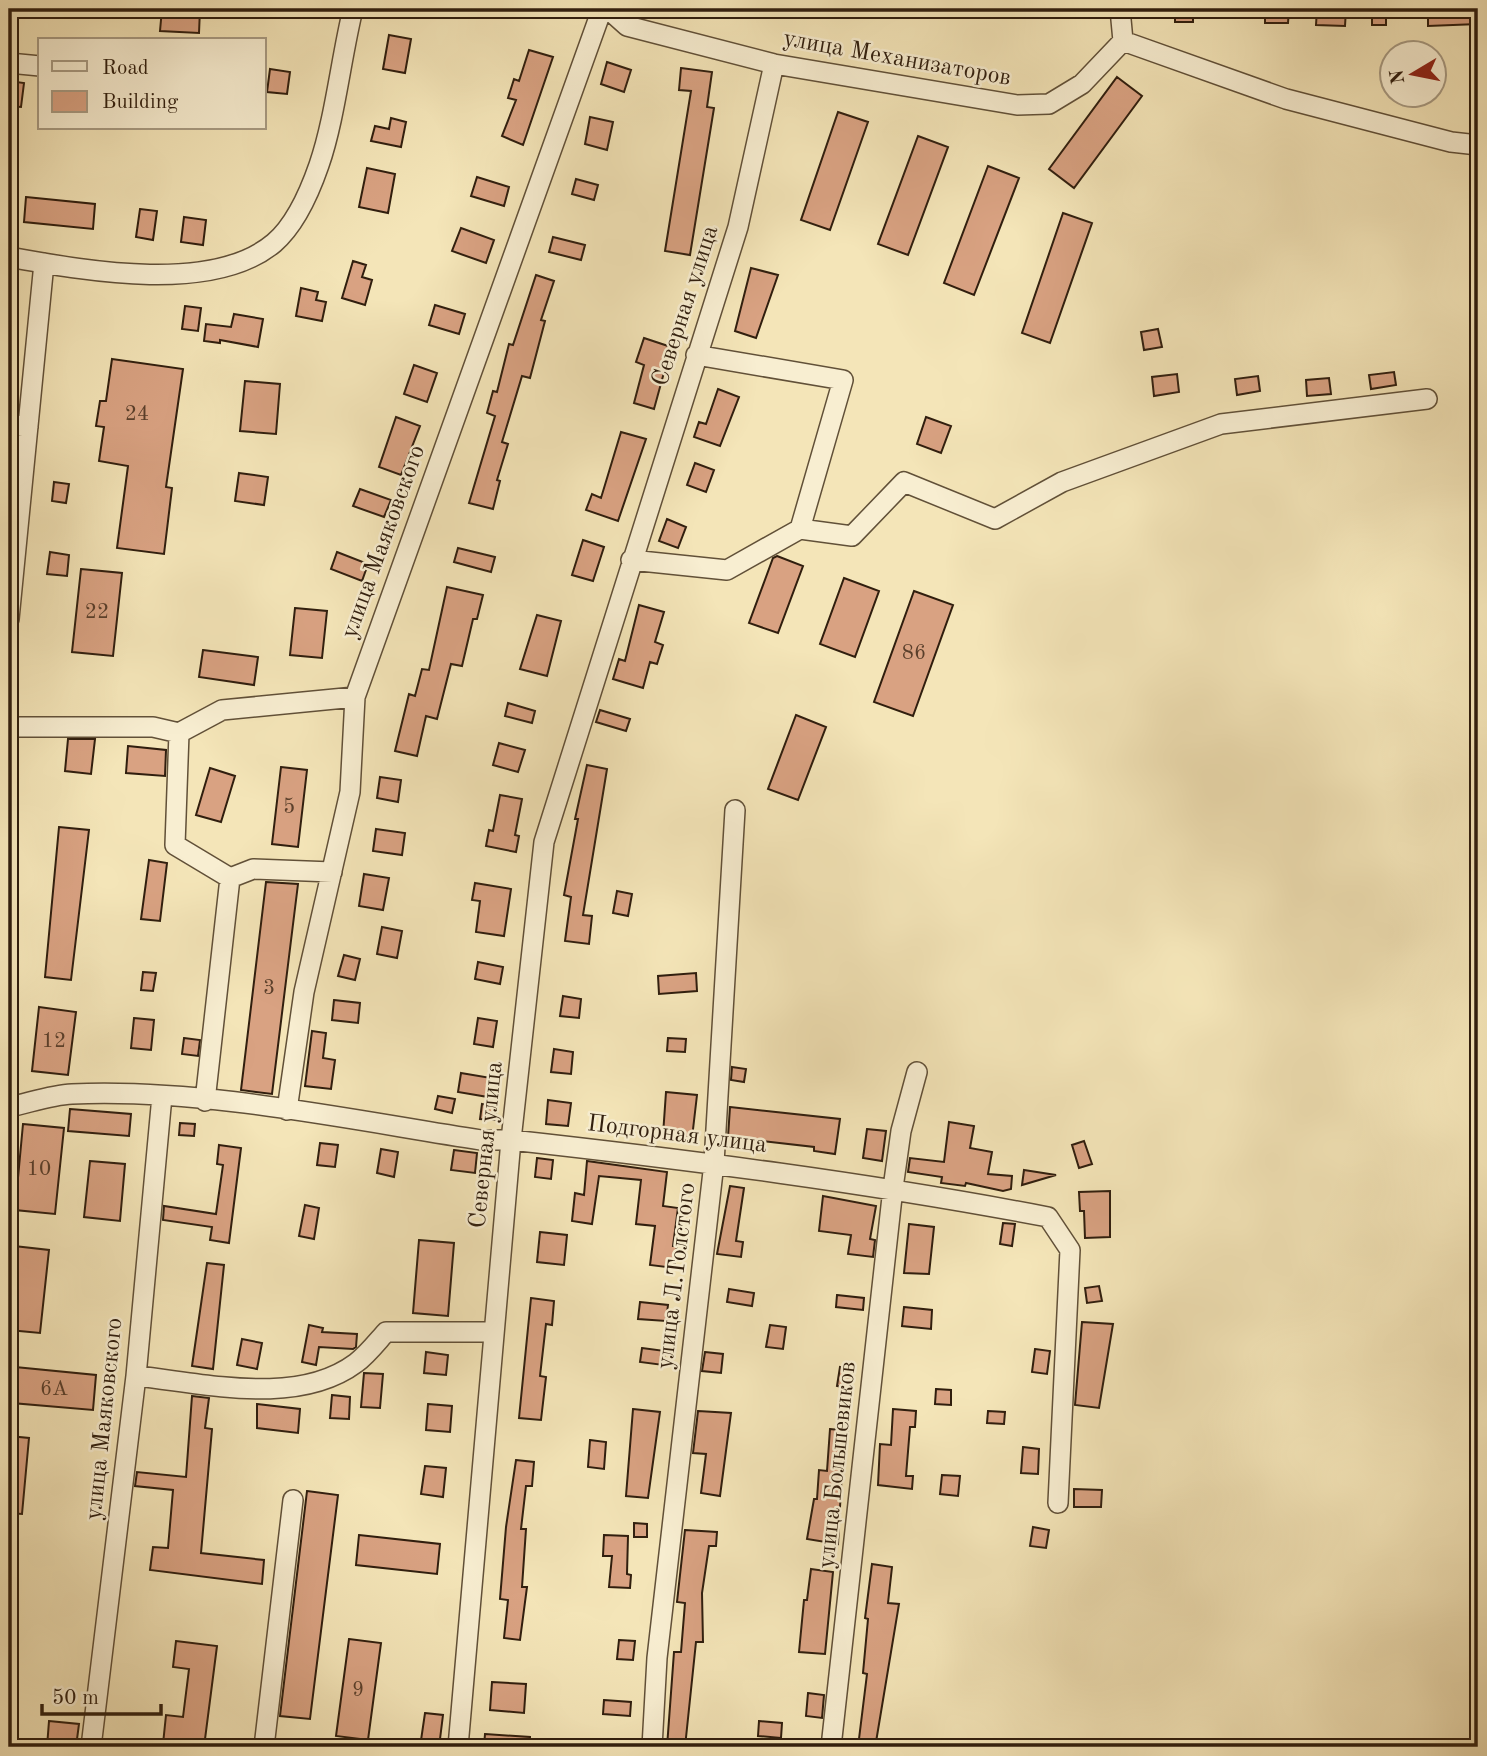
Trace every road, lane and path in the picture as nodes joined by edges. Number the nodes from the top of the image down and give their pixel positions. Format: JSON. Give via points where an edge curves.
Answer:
{"nodes":[{"id":1,"x":354,"y":9,"type":"edge"},
{"id":2,"x":602,"y":9,"type":"edge"},
{"id":3,"x":608,"y":9,"type":"edge"},
{"id":4,"x":1120,"y":9,"type":"edge"},
{"id":5,"x":1123,"y":41,"type":"junction"},
{"id":6,"x":9,"y":63,"type":"edge"},
{"id":7,"x":774,"y":64,"type":"junction"},
{"id":8,"x":38,"y":66,"type":"edge"},
{"id":9,"x":1478,"y":145,"type":"edge"},
{"id":10,"x":9,"y":257,"type":"edge"},
{"id":11,"x":44,"y":263,"type":"junction"},
{"id":12,"x":696,"y":355,"type":"junction"},
{"id":13,"x":1427,"y":399,"type":"dead end"},
{"id":14,"x":19,"y":426,"type":"edge"},
{"id":15,"x":800,"y":529,"type":"junction"},
{"id":16,"x":631,"y":560,"type":"junction"},
{"id":17,"x":9,"y":619,"type":"edge"},
{"id":18,"x":355,"y":698,"type":"junction"},
{"id":19,"x":9,"y":727,"type":"edge"},
{"id":20,"x":179,"y":733,"type":"junction"},
{"id":21,"x":735,"y":810,"type":"dead end"},
{"id":22,"x":332,"y":872,"type":"junction"},
{"id":23,"x":230,"y":878,"type":"junction"},
{"id":24,"x":917,"y":1072,"type":"dead end"},
{"id":25,"x":162,"y":1096,"type":"junction"},
{"id":26,"x":205,"y":1101,"type":"junction"},
{"id":27,"x":9,"y":1107,"type":"edge"},
{"id":28,"x":287,"y":1110,"type":"junction"},
{"id":29,"x":511,"y":1140,"type":"junction"},
{"id":30,"x":715,"y":1163,"type":"junction"},
{"id":31,"x":893,"y":1188,"type":"junction"},
{"id":32,"x":494,"y":1332,"type":"junction"},
{"id":33,"x":136,"y":1376,"type":"junction"},
{"id":34,"x":293,"y":1500,"type":"dead end"},
{"id":35,"x":1058,"y":1503,"type":"dead end"},
{"id":36,"x":91,"y":1747,"type":"edge"},
{"id":37,"x":264,"y":1747,"type":"edge"},
{"id":38,"x":458,"y":1747,"type":"edge"},
{"id":39,"x":652,"y":1747,"type":"edge"},
{"id":40,"x":831,"y":1747,"type":"edge"}],
"edges":[{"from":1,"to":11,"type":"street","via":[[320,164],[300,208],[275,243],[243,261],[200,271],[149,274]]},
{"from":2,"to":18,"type":"street","name":"улица Маяковского"},
{"from":3,"to":7,"type":"street","name":"улица Механизаторов","via":[[627,26]]},
{"from":4,"to":5,"type":"street"},
{"from":5,"to":7,"type":"street","name":"улица Механизаторов","via":[[1083,83],[1049,104],[1017,105]]},
{"from":5,"to":9,"type":"street","via":[[1286,99]]},
{"from":6,"to":8,"type":"street"},
{"from":7,"to":12,"type":"street","name":"Северная улица","via":[[738,227]]},
{"from":10,"to":11,"type":"street"},
{"from":11,"to":14,"type":"street"},
{"from":12,"to":15,"type":"street","via":[[843,380]]},
{"from":12,"to":16,"type":"street","name":"Северная улица"},
{"from":13,"to":15,"type":"street","via":[[1221,424],[1062,482],[995,519],[905,482],[852,536]]},
{"from":14,"to":17,"type":"street"},
{"from":15,"to":16,"type":"street","via":[[727,570]]},
{"from":16,"to":29,"type":"street","name":"Северная улица","via":[[544,842]]},
{"from":18,"to":20,"type":"street","via":[[222,709]]},
{"from":18,"to":22,"type":"street","name":"улица Маяковского","via":[[350,792]]},
{"from":19,"to":20,"type":"street","via":[[153,727]]},
{"from":20,"to":23,"type":"street","via":[[175,845]]},
{"from":21,"to":30,"type":"street","name":"улица Л.Толстого"},
{"from":22,"to":23,"type":"street","via":[[253,869]]},
{"from":22,"to":28,"type":"street","name":"улица Маяковского","via":[[304,992]]},
{"from":23,"to":26,"type":"street"},
{"from":24,"to":31,"type":"street","name":"улица Большевиков","via":[[901,1131]]},
{"from":25,"to":26,"type":"street","name":"Подгорная улица"},
{"from":25,"to":27,"type":"street","name":"Подгорная улица","via":[[69,1094]]},
{"from":25,"to":33,"type":"street","name":"улица Маяковского"},
{"from":26,"to":28,"type":"street","name":"Подгорная улица"},
{"from":28,"to":29,"type":"street","name":"Подгорная улица","via":[[481,1140]]},
{"from":29,"to":30,"type":"street","name":"Подгорная улица"},
{"from":29,"to":32,"type":"street","name":"Северная улица"},
{"from":30,"to":31,"type":"street","name":"Подгорная улица"},
{"from":30,"to":39,"type":"street","name":"улица Л.Толстого","via":[[657,1658]]},
{"from":31,"to":35,"type":"street","name":"Подгорная улица","via":[[1048,1217],[1070,1250]]},
{"from":31,"to":40,"type":"street","name":"улица Большевиков"},
{"from":32,"to":33,"type":"street","via":[[386,1332],[356,1363],[316,1385],[272,1390]]},
{"from":32,"to":38,"type":"street","name":"Северная улица"},
{"from":33,"to":36,"type":"street","name":"улица Маяковского"},
{"from":34,"to":37,"type":"street"}]}
